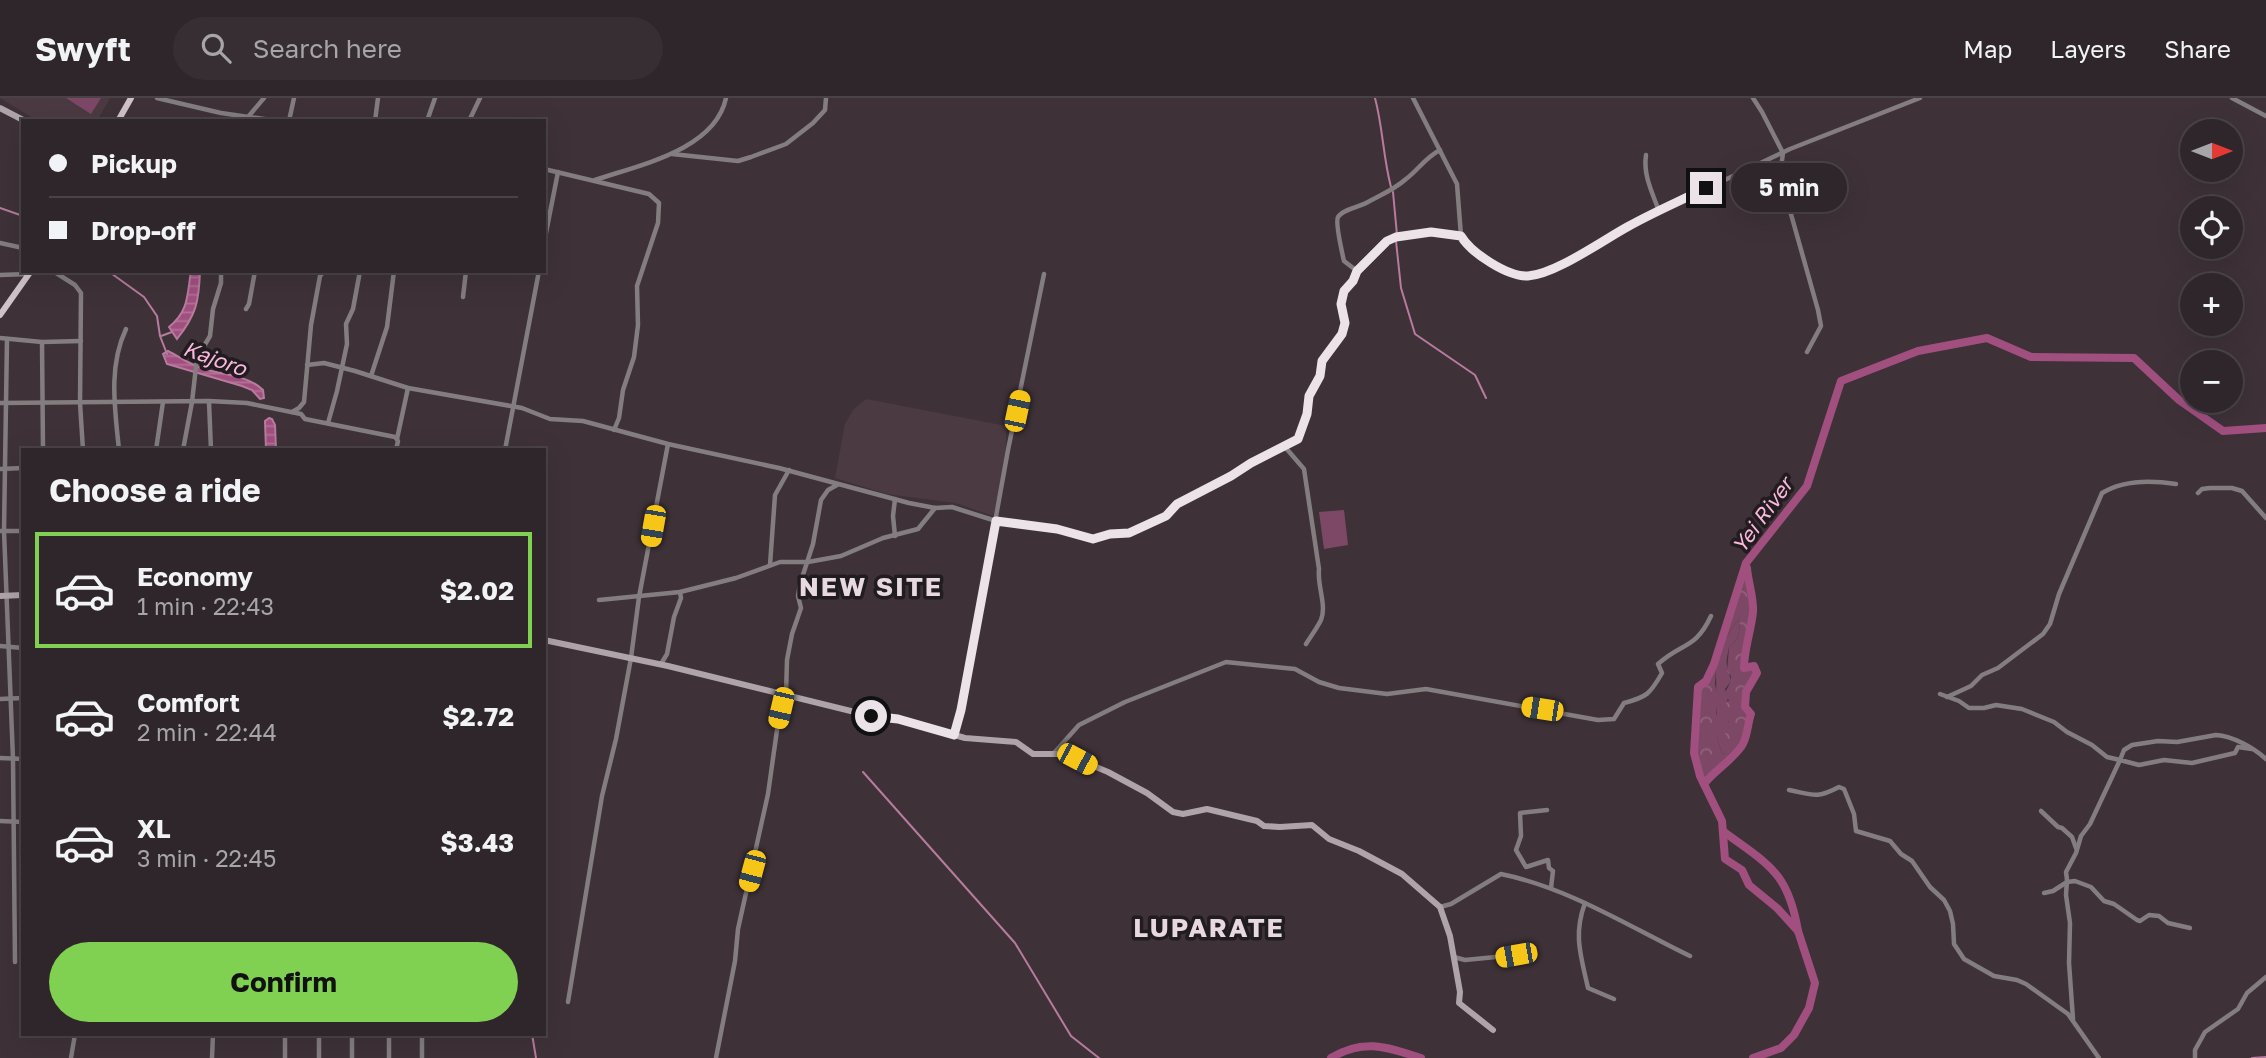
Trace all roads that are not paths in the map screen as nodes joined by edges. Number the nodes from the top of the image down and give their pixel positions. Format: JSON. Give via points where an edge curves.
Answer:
{"nodes":[{"id":1,"x":131,"y":98,"type":"edge"},
{"id":2,"x":157,"y":98,"type":"edge"},
{"id":3,"x":264,"y":98,"type":"edge"},
{"id":4,"x":294,"y":98,"type":"edge"},
{"id":5,"x":378,"y":98,"type":"edge"},
{"id":6,"x":435,"y":98,"type":"edge"},
{"id":7,"x":480,"y":98,"type":"edge"},
{"id":8,"x":726,"y":98,"type":"edge"},
{"id":9,"x":826,"y":98,"type":"edge"},
{"id":10,"x":1413,"y":98,"type":"edge"},
{"id":11,"x":1752,"y":98,"type":"edge"},
{"id":12,"x":1920,"y":98,"type":"edge"},
{"id":13,"x":2232,"y":98,"type":"edge"},
{"id":14,"x":0,"y":108,"type":"edge"},
{"id":15,"x":2266,"y":116,"type":"edge"},
{"id":16,"x":21,"y":119,"type":"edge"},
{"id":17,"x":119,"y":119,"type":"edge"},
{"id":18,"x":248,"y":119,"type":"edge"},
{"id":19,"x":289,"y":119,"type":"edge"},
{"id":20,"x":375,"y":119,"type":"edge"},
{"id":21,"x":428,"y":119,"type":"edge"},
{"id":22,"x":470,"y":119,"type":"edge"},
{"id":23,"x":1440,"y":150,"type":"junction"},
{"id":24,"x":1783,"y":153,"type":"junction"},
{"id":25,"x":672,"y":154,"type":"junction"},
{"id":26,"x":1646,"y":155,"type":"dead end"},
{"id":27,"x":546,"y":169,"type":"edge"},
{"id":28,"x":558,"y":172,"type":"junction"},
{"id":29,"x":594,"y":180,"type":"junction"},
{"id":30,"x":1659,"y":211,"type":"junction"},
{"id":31,"x":546,"y":233,"type":"edge"},
{"id":32,"x":1461,"y":236,"type":"junction"},
{"id":33,"x":0,"y":243,"type":"edge"},
{"id":34,"x":21,"y":248,"type":"edge"},
{"id":35,"x":1357,"y":271,"type":"junction"},
{"id":36,"x":30,"y":273,"type":"edge"},
{"id":37,"x":56,"y":273,"type":"edge"},
{"id":38,"x":220,"y":273,"type":"edge"},
{"id":39,"x":255,"y":273,"type":"edge"},
{"id":40,"x":322,"y":273,"type":"edge"},
{"id":41,"x":360,"y":273,"type":"edge"},
{"id":42,"x":394,"y":273,"type":"edge"},
{"id":43,"x":466,"y":273,"type":"edge"},
{"id":44,"x":539,"y":273,"type":"edge"},
{"id":45,"x":1044,"y":274,"type":"dead end"},
{"id":46,"x":0,"y":275,"type":"edge"},
{"id":47,"x":463,"y":297,"type":"dead end"},
{"id":48,"x":246,"y":309,"type":"dead end"},
{"id":49,"x":0,"y":315,"type":"edge"},
{"id":50,"x":126,"y":329,"type":"dead end"},
{"id":51,"x":0,"y":338,"type":"edge"},
{"id":52,"x":7,"y":339,"type":"junction"},
{"id":53,"x":82,"y":341,"type":"junction"},
{"id":54,"x":43,"y":342,"type":"junction"},
{"id":55,"x":1807,"y":352,"type":"dead end"},
{"id":56,"x":307,"y":365,"type":"junction"},
{"id":57,"x":341,"y":368,"type":"junction"},
{"id":58,"x":371,"y":376,"type":"junction"},
{"id":59,"x":408,"y":388,"type":"junction"},
{"id":60,"x":209,"y":401,"type":"junction"},
{"id":61,"x":115,"y":402,"type":"junction"},
{"id":62,"x":163,"y":402,"type":"junction"},
{"id":63,"x":192,"y":402,"type":"junction"},
{"id":64,"x":3,"y":403,"type":"edge"},
{"id":65,"x":80,"y":403,"type":"junction"},
{"id":66,"x":43,"y":404,"type":"junction"},
{"id":67,"x":511,"y":407,"type":"junction"},
{"id":68,"x":291,"y":412,"type":"junction"},
{"id":69,"x":328,"y":423,"type":"junction"},
{"id":70,"x":614,"y":430,"type":"junction"},
{"id":71,"x":397,"y":439,"type":"junction"},
{"id":72,"x":668,"y":444,"type":"junction"},
{"id":73,"x":1285,"y":447,"type":"junction"},
{"id":74,"x":43,"y":448,"type":"edge"},
{"id":75,"x":83,"y":448,"type":"edge"},
{"id":76,"x":119,"y":448,"type":"edge"},
{"id":77,"x":156,"y":448,"type":"edge"},
{"id":78,"x":183,"y":448,"type":"edge"},
{"id":79,"x":211,"y":448,"type":"edge"},
{"id":80,"x":396,"y":448,"type":"edge"},
{"id":81,"x":505,"y":448,"type":"edge"},
{"id":82,"x":21,"y":468,"type":"edge"},
{"id":83,"x":3,"y":469,"type":"edge"},
{"id":84,"x":789,"y":470,"type":"junction"},
{"id":85,"x":2176,"y":484,"type":"dead end"},
{"id":86,"x":838,"y":485,"type":"junction"},
{"id":87,"x":2198,"y":493,"type":"dead end"},
{"id":88,"x":895,"y":499,"type":"junction"},
{"id":89,"x":935,"y":508,"type":"junction"},
{"id":90,"x":2266,"y":517,"type":"edge"},
{"id":91,"x":996,"y":521,"type":"junction"},
{"id":92,"x":2,"y":531,"type":"edge"},
{"id":93,"x":21,"y":531,"type":"edge"},
{"id":94,"x":895,"y":536,"type":"junction"},
{"id":95,"x":808,"y":562,"type":"junction"},
{"id":96,"x":770,"y":565,"type":"junction"},
{"id":97,"x":680,"y":592,"type":"junction"},
{"id":98,"x":21,"y":595,"type":"edge"},
{"id":99,"x":3,"y":596,"type":"edge"},
{"id":100,"x":639,"y":597,"type":"junction"},
{"id":101,"x":599,"y":600,"type":"dead end"},
{"id":102,"x":1711,"y":616,"type":"dead end"},
{"id":103,"x":546,"y":640,"type":"edge"},
{"id":104,"x":1306,"y":644,"type":"dead end"},
{"id":105,"x":0,"y":646,"type":"edge"},
{"id":106,"x":9,"y":647,"type":"junction"},
{"id":107,"x":21,"y":648,"type":"edge"},
{"id":108,"x":631,"y":658,"type":"junction"},
{"id":109,"x":661,"y":665,"type":"junction"},
{"id":110,"x":785,"y":694,"type":"junction"},
{"id":111,"x":1940,"y":694,"type":"dead end"},
{"id":112,"x":1947,"y":697,"type":"junction"},
{"id":113,"x":12,"y":698,"type":"junction"},
{"id":114,"x":21,"y":698,"type":"edge"},
{"id":115,"x":0,"y":699,"type":"edge"},
{"id":116,"x":954,"y":735,"type":"junction"},
{"id":117,"x":2252,"y":749,"type":"junction"},
{"id":118,"x":1054,"y":754,"type":"junction"},
{"id":119,"x":0,"y":758,"type":"edge"},
{"id":120,"x":13,"y":759,"type":"junction"},
{"id":121,"x":21,"y":759,"type":"edge"},
{"id":122,"x":2266,"y":759,"type":"edge"},
{"id":123,"x":2120,"y":760,"type":"junction"},
{"id":124,"x":1789,"y":790,"type":"dead end"},
{"id":125,"x":1546,"y":810,"type":"dead end"},
{"id":126,"x":2041,"y":811,"type":"dead end"},
{"id":127,"x":0,"y":821,"type":"edge"},
{"id":128,"x":14,"y":821,"type":"junction"},
{"id":129,"x":21,"y":822,"type":"edge"},
{"id":130,"x":2077,"y":849,"type":"junction"},
{"id":131,"x":2067,"y":882,"type":"junction"},
{"id":132,"x":1551,"y":888,"type":"junction"},
{"id":133,"x":2044,"y":893,"type":"dead end"},
{"id":134,"x":1584,"y":903,"type":"junction"},
{"id":135,"x":1440,"y":907,"type":"junction"},
{"id":136,"x":2190,"y":929,"type":"dead end"},
{"id":137,"x":1516,"y":955,"type":"dead end"},
{"id":138,"x":1690,"y":956,"type":"dead end"},
{"id":139,"x":1454,"y":957,"type":"junction"},
{"id":140,"x":15,"y":962,"type":"dead end"},
{"id":141,"x":2266,"y":976,"type":"edge"},
{"id":142,"x":1614,"y":999,"type":"dead end"},
{"id":143,"x":568,"y":1002,"type":"dead end"},
{"id":144,"x":2073,"y":1019,"type":"junction"},
{"id":145,"x":1493,"y":1030,"type":"dead end"},
{"id":146,"x":75,"y":1036,"type":"edge"},
{"id":147,"x":213,"y":1036,"type":"edge"},
{"id":148,"x":285,"y":1036,"type":"edge"},
{"id":149,"x":319,"y":1036,"type":"edge"},
{"id":150,"x":352,"y":1036,"type":"edge"},
{"id":151,"x":389,"y":1036,"type":"edge"},
{"id":152,"x":422,"y":1036,"type":"edge"},
{"id":153,"x":71,"y":1058,"type":"edge"},
{"id":154,"x":212,"y":1058,"type":"edge"},
{"id":155,"x":285,"y":1058,"type":"edge"},
{"id":156,"x":319,"y":1058,"type":"edge"},
{"id":157,"x":352,"y":1058,"type":"edge"},
{"id":158,"x":389,"y":1058,"type":"edge"},
{"id":159,"x":422,"y":1058,"type":"edge"},
{"id":160,"x":716,"y":1058,"type":"edge"},
{"id":161,"x":2099,"y":1058,"type":"edge"},
{"id":162,"x":2195,"y":1058,"type":"edge"}],
"edges":[{"from":1,"to":17,"type":"main road"},
{"from":2,"to":18,"type":"street"},
{"from":3,"to":18,"type":"street"},
{"from":4,"to":19,"type":"street"},
{"from":5,"to":20,"type":"street"},
{"from":6,"to":21,"type":"street"},
{"from":7,"to":22,"type":"street"},
{"from":8,"to":25,"type":"street","via":[[714,126]]},
{"from":9,"to":25,"type":"street","via":[[825,110],[813,123],[786,144],[751,158]]},
{"from":10,"to":23,"type":"street"},
{"from":11,"to":24,"type":"street"},
{"from":12,"to":24,"type":"street"},
{"from":13,"to":15,"type":"street"},
{"from":14,"to":16,"type":"street"},
{"from":23,"to":32,"type":"street","via":[[1457,184]]},
{"from":23,"to":35,"type":"street","via":[[1395,187],[1338,218],[1344,261]]},
{"from":24,"to":30,"type":"street"},
{"from":24,"to":55,"type":"street","via":[[1780,175],[1821,327]]},
{"from":25,"to":29,"type":"street"},
{"from":26,"to":30,"type":"street","via":[[1646,178]]},
{"from":27,"to":28,"type":"street"},
{"from":28,"to":29,"type":"street"},
{"from":28,"to":31,"type":"street"},
{"from":29,"to":70,"type":"street","via":[[649,194],[659,203],[660,211],[637,286],[635,345]]},
{"from":30,"to":32,"type":"street","via":[[1554,268],[1530,276],[1503,270],[1467,246]]},
{"from":32,"to":35,"type":"street","via":[[1431,232],[1396,237]]},
{"from":33,"to":34,"type":"street"},
{"from":35,"to":73,"type":"street","via":[[1344,291],[1342,334],[1322,361],[1298,439]]},
{"from":36,"to":46,"type":"street"},
{"from":36,"to":49,"type":"main road"},
{"from":37,"to":53,"type":"street","via":[[80,291]]},
{"from":38,"to":63,"type":"street","via":[[210,336],[197,358]]},
{"from":39,"to":48,"type":"street"},
{"from":40,"to":56,"type":"street"},
{"from":41,"to":57,"type":"street","via":[[346,324]]},
{"from":42,"to":58,"type":"street","via":[[387,327]]},
{"from":43,"to":47,"type":"street"},
{"from":44,"to":67,"type":"street"},
{"from":45,"to":91,"type":"street"},
{"from":50,"to":61,"type":"street","via":[[117,351]]},
{"from":51,"to":52,"type":"street"},
{"from":52,"to":54,"type":"street"},
{"from":52,"to":64,"type":"street"},
{"from":53,"to":54,"type":"street"},
{"from":53,"to":65,"type":"street"},
{"from":54,"to":66,"type":"street"},
{"from":56,"to":57,"type":"street"},
{"from":56,"to":68,"type":"street","via":[[304,402]]},
{"from":57,"to":58,"type":"street"},
{"from":57,"to":69,"type":"street"},
{"from":58,"to":59,"type":"street"},
{"from":59,"to":67,"type":"street"},
{"from":59,"to":71,"type":"street"},
{"from":60,"to":63,"type":"street"},
{"from":60,"to":68,"type":"street"},
{"from":60,"to":79,"type":"street"},
{"from":61,"to":62,"type":"street"},
{"from":61,"to":65,"type":"street"},
{"from":61,"to":76,"type":"street"},
{"from":62,"to":63,"type":"street"},
{"from":62,"to":77,"type":"street"},
{"from":63,"to":78,"type":"street"},
{"from":64,"to":66,"type":"street"},
{"from":64,"to":83,"type":"street"},
{"from":65,"to":66,"type":"street"},
{"from":65,"to":75,"type":"street"},
{"from":66,"to":74,"type":"street"},
{"from":67,"to":70,"type":"street"},
{"from":67,"to":81,"type":"street"},
{"from":68,"to":69,"type":"street"},
{"from":69,"to":71,"type":"street"},
{"from":70,"to":72,"type":"street"},
{"from":71,"to":80,"type":"street"},
{"from":72,"to":84,"type":"street"},
{"from":72,"to":100,"type":"street"},
{"from":73,"to":91,"type":"street","via":[[1129,533],[1093,539]]},
{"from":73,"to":104,"type":"street","via":[[1304,469],[1323,606]]},
{"from":82,"to":83,"type":"street"},
{"from":83,"to":92,"type":"street"},
{"from":84,"to":86,"type":"street"},
{"from":84,"to":96,"type":"street","via":[[775,495]]},
{"from":85,"to":112,"type":"street","via":[[2145,482],[2114,486],[2102,493],[2043,634],[1971,686]]},
{"from":86,"to":88,"type":"street"},
{"from":86,"to":95,"type":"street","via":[[821,500]]},
{"from":87,"to":90,"type":"street","via":[[2210,488],[2242,491]]},
{"from":88,"to":89,"type":"street"},
{"from":88,"to":94,"type":"street"},
{"from":89,"to":91,"type":"street","via":[[952,507]]},
{"from":89,"to":94,"type":"street","via":[[918,529]]},
{"from":91,"to":116,"type":"street"},
{"from":92,"to":93,"type":"street"},
{"from":92,"to":99,"type":"street"},
{"from":94,"to":95,"type":"street","via":[[841,556]]},
{"from":95,"to":96,"type":"street"},
{"from":95,"to":110,"type":"street","via":[[798,593],[802,608],[792,634]]},
{"from":96,"to":97,"type":"street"},
{"from":97,"to":100,"type":"street"},
{"from":97,"to":109,"type":"street"},
{"from":98,"to":99,"type":"street"},
{"from":99,"to":106,"type":"street"},
{"from":100,"to":101,"type":"street"},
{"from":100,"to":108,"type":"street"},
{"from":102,"to":118,"type":"street","via":[[1703,634],[1658,664],[1662,673],[1643,698],[1624,703],[1614,719],[1598,720],[1426,689],[1387,694],[1339,688],[1295,669],[1226,662],[1079,725]]},
{"from":103,"to":108,"type":"street"},
{"from":105,"to":106,"type":"street"},
{"from":106,"to":107,"type":"street"},
{"from":106,"to":113,"type":"street"},
{"from":108,"to":109,"type":"street"},
{"from":108,"to":143,"type":"street","via":[[602,796]]},
{"from":109,"to":110,"type":"street"},
{"from":110,"to":116,"type":"street"},
{"from":110,"to":160,"type":"street"},
{"from":111,"to":112,"type":"street"},
{"from":112,"to":123,"type":"street","via":[[1969,708],[1996,705],[2022,709]]},
{"from":113,"to":114,"type":"street"},
{"from":113,"to":115,"type":"street"},
{"from":113,"to":120,"type":"street"},
{"from":116,"to":118,"type":"street","via":[[1016,742],[1033,754]]},
{"from":117,"to":122,"type":"street"},
{"from":117,"to":123,"type":"street","via":[[2238,747],[2235,753],[2192,763],[2164,760],[2139,765]]},
{"from":117,"to":123,"type":"street","via":[[2216,735],[2132,745]]},
{"from":118,"to":135,"type":"street","via":[[1108,772],[1173,812],[1207,809],[1264,826],[1312,825],[1329,839],[1402,874]]},
{"from":119,"to":120,"type":"street"},
{"from":120,"to":121,"type":"street"},
{"from":120,"to":128,"type":"street"},
{"from":123,"to":130,"type":"street"},
{"from":124,"to":144,"type":"street","via":[[1821,796],[1844,789],[1856,831],[1890,841],[1944,900],[1954,944],[1964,959],[1994,976],[2026,984]]},
{"from":125,"to":132,"type":"street","via":[[1520,814],[1516,850],[1526,867],[1548,860],[1553,871]]},
{"from":126,"to":130,"type":"street","via":[[2072,836]]},
{"from":127,"to":128,"type":"street"},
{"from":128,"to":129,"type":"street"},
{"from":128,"to":140,"type":"street"},
{"from":130,"to":131,"type":"street","via":[[2066,872]]},
{"from":131,"to":133,"type":"street"},
{"from":131,"to":136,"type":"street","via":[[2091,887],[2104,901],[2137,920],[2158,916]]},
{"from":131,"to":144,"type":"street"},
{"from":132,"to":134,"type":"street"},
{"from":132,"to":135,"type":"street","via":[[1501,874]]},
{"from":134,"to":138,"type":"street"},
{"from":134,"to":142,"type":"street","via":[[1577,931],[1588,988]]},
{"from":135,"to":139,"type":"street"},
{"from":137,"to":139,"type":"street"},
{"from":139,"to":145,"type":"street","via":[[1459,1003]]},
{"from":141,"to":162,"type":"street","via":[[2238,1009],[2205,1032]]},
{"from":144,"to":161,"type":"street"},
{"from":146,"to":153,"type":"street"},
{"from":147,"to":154,"type":"street"},
{"from":148,"to":155,"type":"street"},
{"from":149,"to":156,"type":"street"},
{"from":150,"to":157,"type":"street"},
{"from":151,"to":158,"type":"street"},
{"from":152,"to":159,"type":"street"}]}
